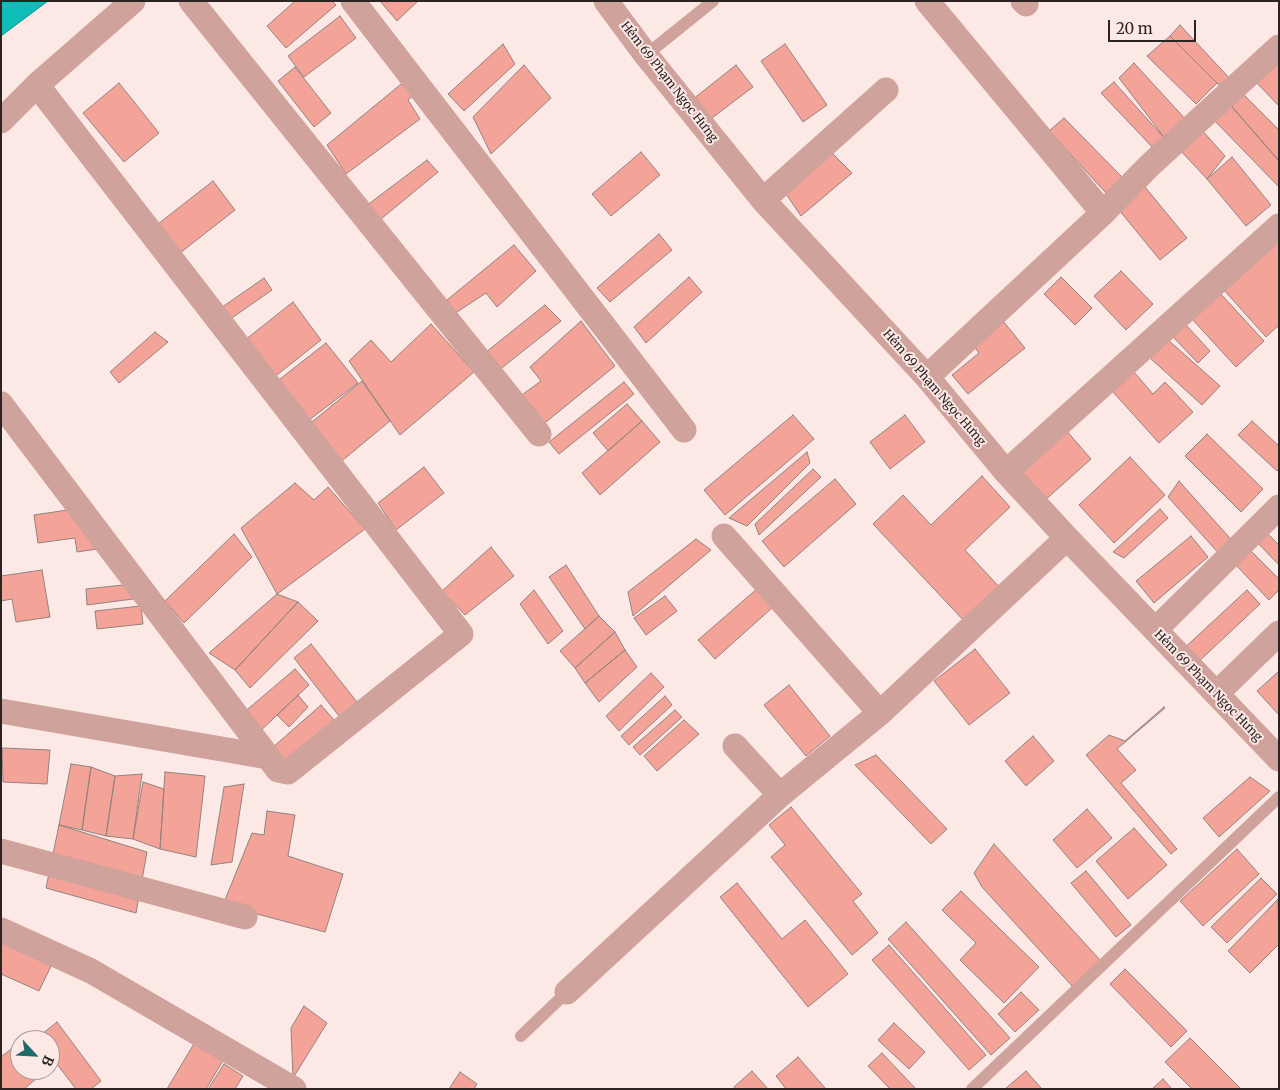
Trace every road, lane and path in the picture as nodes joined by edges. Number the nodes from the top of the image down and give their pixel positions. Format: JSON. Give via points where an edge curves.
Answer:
{"nodes":[{"id":1,"x":133,"y":1,"type":"edge"},
{"id":2,"x":191,"y":1,"type":"edge"},
{"id":3,"x":353,"y":1,"type":"edge"},
{"id":4,"x":606,"y":1,"type":"edge"},
{"id":5,"x":712,"y":1,"type":"edge"},
{"id":6,"x":927,"y":1,"type":"edge"},
{"id":7,"x":1279,"y":47,"type":"edge"},
{"id":8,"x":646,"y":55,"type":"junction"},
{"id":9,"x":37,"y":85,"type":"junction"},
{"id":10,"x":886,"y":90,"type":"dead end"},
{"id":11,"x":1,"y":121,"type":"edge"},
{"id":12,"x":763,"y":200,"type":"junction"},
{"id":13,"x":1103,"y":213,"type":"junction"},
{"id":14,"x":1279,"y":226,"type":"edge"},
{"id":15,"x":928,"y":377,"type":"junction"},
{"id":16,"x":1,"y":404,"type":"edge"},
{"id":17,"x":684,"y":430,"type":"dead end"},
{"id":18,"x":539,"y":434,"type":"dead end"},
{"id":19,"x":1006,"y":472,"type":"junction"},
{"id":20,"x":1279,"y":507,"type":"edge"},
{"id":21,"x":724,"y":536,"type":"dead end"},
{"id":22,"x":1067,"y":538,"type":"junction"},
{"id":23,"x":1155,"y":630,"type":"junction"},
{"id":24,"x":1279,"y":633,"type":"edge"},
{"id":25,"x":1217,"y":693,"type":"junction"},
{"id":26,"x":1,"y":711,"type":"edge"},
{"id":27,"x":880,"y":713,"type":"junction"},
{"id":28,"x":735,"y":746,"type":"dead end"},
{"id":29,"x":268,"y":757,"type":"junction"},
{"id":30,"x":1279,"y":759,"type":"edge"},
{"id":31,"x":780,"y":795,"type":"junction"},
{"id":32,"x":1279,"y":798,"type":"edge"},
{"id":33,"x":1,"y":851,"type":"edge"},
{"id":34,"x":245,"y":917,"type":"dead end"},
{"id":35,"x":1,"y":930,"type":"edge"},
{"id":36,"x":567,"y":992,"type":"joint"},
{"id":37,"x":522,"y":1036,"type":"dead end"},
{"id":38,"x":294,"y":1089,"type":"edge"},
{"id":39,"x":972,"y":1089,"type":"edge"}],
"edges":[{"from":1,"to":9,"type":"street"},
{"from":2,"to":18,"type":"street"},
{"from":3,"to":17,"type":"street"},
{"from":4,"to":8,"type":"street","name":"Hẻm 69 Phạm Ngọc Hưng"},
{"from":5,"to":8,"type":"lane"},
{"from":6,"to":13,"type":"street"},
{"from":7,"to":13,"type":"street","via":[[1149,166]]},
{"from":8,"to":12,"type":"street","name":"Hẻm 69 Phạm Ngọc Hưng"},
{"from":9,"to":11,"type":"street"},
{"from":9,"to":29,"type":"street","via":[[461,634],[288,772],[278,770]]},
{"from":10,"to":12,"type":"street"},
{"from":12,"to":15,"type":"street","name":"Hẻm 69 Phạm Ngọc Hưng"},
{"from":13,"to":15,"type":"street"},
{"from":14,"to":19,"type":"street"},
{"from":15,"to":19,"type":"street","name":"Hẻm 69 Phạm Ngọc Hưng"},
{"from":16,"to":29,"type":"street"},
{"from":19,"to":22,"type":"street","name":"Hẻm 69 Phạm Ngọc Hưng"},
{"from":20,"to":23,"type":"street"},
{"from":21,"to":27,"type":"street"},
{"from":22,"to":23,"type":"street","name":"Hẻm 69 Phạm Ngọc Hưng"},
{"from":22,"to":27,"type":"street"},
{"from":23,"to":25,"type":"street","name":"Hẻm 69 Phạm Ngọc Hưng"},
{"from":24,"to":25,"type":"street"},
{"from":25,"to":30,"type":"street","name":"Hẻm 69 Phạm Ngọc Hưng"},
{"from":26,"to":29,"type":"street"},
{"from":27,"to":31,"type":"street"},
{"from":28,"to":31,"type":"street"},
{"from":31,"to":36,"type":"street"},
{"from":32,"to":39,"type":"lane"},
{"from":33,"to":34,"type":"street"},
{"from":35,"to":38,"type":"street","via":[[91,970]]},
{"from":36,"to":37,"type":"lane"}]}
